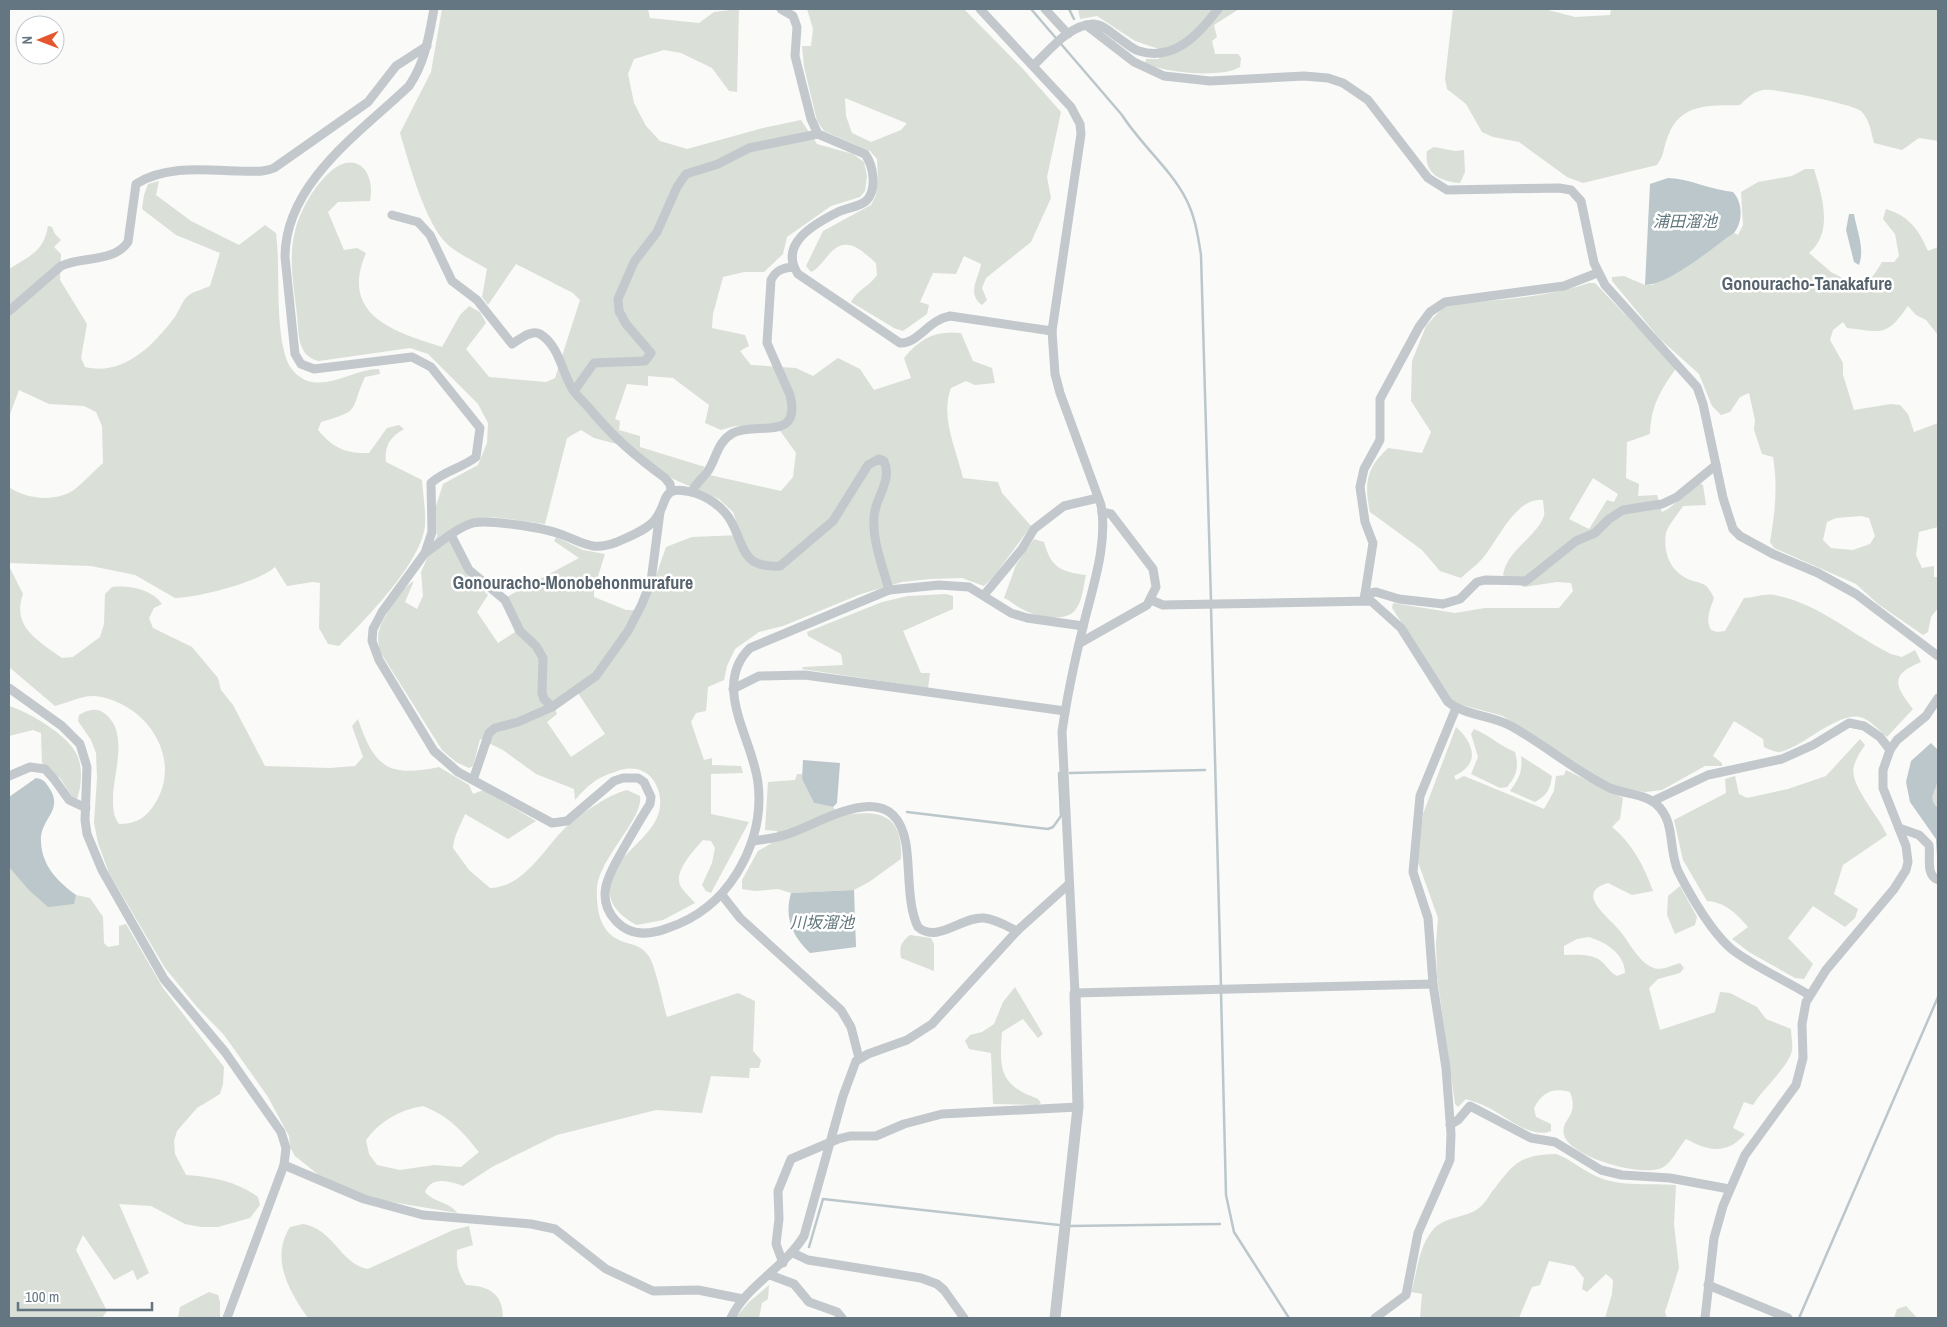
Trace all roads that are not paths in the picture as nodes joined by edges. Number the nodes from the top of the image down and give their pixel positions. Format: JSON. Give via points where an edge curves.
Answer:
{"nodes":[{"id":1,"x":434,"y":9,"type":"edge"},
{"id":2,"x":781,"y":9,"type":"edge"},
{"id":3,"x":980,"y":9,"type":"edge"},
{"id":4,"x":1045,"y":9,"type":"edge"},
{"id":5,"x":1218,"y":9,"type":"edge"},
{"id":6,"x":1086,"y":26,"type":"junction"},
{"id":7,"x":1066,"y":36,"type":"junction"},
{"id":8,"x":426,"y":46,"type":"junction"},
{"id":9,"x":1034,"y":65,"type":"junction"},
{"id":10,"x":818,"y":134,"type":"junction"},
{"id":11,"x":392,"y":215,"type":"dead end"},
{"id":12,"x":793,"y":266,"type":"junction"},
{"id":13,"x":1597,"y":273,"type":"junction"},
{"id":14,"x":9,"y":311,"type":"edge"},
{"id":15,"x":1052,"y":331,"type":"junction"},
{"id":16,"x":574,"y":391,"type":"junction"},
{"id":17,"x":1716,"y":465,"type":"junction"},
{"id":18,"x":671,"y":490,"type":"junction"},
{"id":19,"x":692,"y":492,"type":"junction"},
{"id":20,"x":1098,"y":498,"type":"junction"},
{"id":21,"x":660,"y":512,"type":"junction"},
{"id":22,"x":1102,"y":512,"type":"junction"},
{"id":23,"x":451,"y":535,"type":"junction"},
{"id":24,"x":425,"y":553,"type":"junction"},
{"id":25,"x":889,"y":590,"type":"junction"},
{"id":26,"x":984,"y":595,"type":"junction"},
{"id":27,"x":1364,"y":597,"type":"junction"},
{"id":28,"x":1151,"y":600,"type":"junction"},
{"id":29,"x":1083,"y":626,"type":"junction"},
{"id":30,"x":1080,"y":642,"type":"junction"},
{"id":31,"x":1938,"y":656,"type":"edge"},
{"id":32,"x":9,"y":688,"type":"edge"},
{"id":33,"x":733,"y":689,"type":"junction"},
{"id":34,"x":1938,"y":698,"type":"edge"},
{"id":35,"x":552,"y":707,"type":"junction"},
{"id":36,"x":1456,"y":708,"type":"junction"},
{"id":37,"x":1065,"y":710,"type":"junction"},
{"id":38,"x":1890,"y":750,"type":"junction"},
{"id":39,"x":9,"y":776,"type":"edge"},
{"id":40,"x":474,"y":780,"type":"junction"},
{"id":41,"x":1653,"y":801,"type":"junction"},
{"id":42,"x":86,"y":808,"type":"junction"},
{"id":43,"x":1899,"y":828,"type":"junction"},
{"id":44,"x":754,"y":841,"type":"junction"},
{"id":45,"x":1938,"y":880,"type":"edge"},
{"id":46,"x":1069,"y":884,"type":"junction"},
{"id":47,"x":722,"y":895,"type":"junction"},
{"id":48,"x":1017,"y":931,"type":"junction"},
{"id":49,"x":1433,"y":984,"type":"junction"},
{"id":50,"x":1075,"y":994,"type":"junction"},
{"id":51,"x":1810,"y":995,"type":"junction"},
{"id":52,"x":859,"y":1058,"type":"junction"},
{"id":53,"x":1078,"y":1107,"type":"junction"},
{"id":54,"x":1450,"y":1124,"type":"junction"},
{"id":55,"x":832,"y":1141,"type":"junction"},
{"id":56,"x":284,"y":1165,"type":"junction"},
{"id":57,"x":1730,"y":1189,"type":"junction"},
{"id":58,"x":793,"y":1253,"type":"junction"},
{"id":59,"x":783,"y":1262,"type":"junction"},
{"id":60,"x":770,"y":1275,"type":"junction"},
{"id":61,"x":1708,"y":1285,"type":"junction"},
{"id":62,"x":743,"y":1299,"type":"junction"},
{"id":63,"x":227,"y":1318,"type":"edge"},
{"id":64,"x":731,"y":1318,"type":"edge"},
{"id":65,"x":842,"y":1318,"type":"edge"},
{"id":66,"x":964,"y":1318,"type":"edge"},
{"id":67,"x":1055,"y":1318,"type":"edge"},
{"id":68,"x":1375,"y":1318,"type":"edge"},
{"id":69,"x":1706,"y":1318,"type":"edge"},
{"id":70,"x":1788,"y":1318,"type":"edge"}],
"edges":[{"from":1,"to":8,"type":"street"},
{"from":2,"to":10,"type":"street","via":[[793,16],[797,27],[796,56],[811,119]]},
{"from":3,"to":9,"type":"street"},
{"from":4,"to":7,"type":"street"},
{"from":5,"to":6,"type":"street","via":[[1193,38],[1167,52],[1151,54],[1137,51],[1102,26]]},
{"from":6,"to":7,"type":"street"},
{"from":6,"to":13,"type":"street","via":[[1134,62],[1164,76],[1210,81],[1304,76],[1343,83],[1368,100],[1428,178],[1447,190],[1570,190],[1577,194],[1584,210]]},
{"from":7,"to":9,"type":"street"},
{"from":8,"to":14,"type":"street","via":[[396,66],[368,102],[274,168],[260,172],[176,171],[154,174],[136,184],[128,242],[122,250],[112,256],[61,266]]},
{"from":8,"to":24,"type":"street","via":[[422,65],[409,86],[313,180],[299,200],[285,244],[295,354],[301,364],[307,368],[326,369],[412,357],[431,367],[480,428],[476,457],[431,483],[432,532]]},
{"from":9,"to":15,"type":"street","via":[[1071,106],[1082,134]]},
{"from":10,"to":12,"type":"street","via":[[864,154],[869,160],[872,188],[864,203],[831,216],[798,240],[791,255]]},
{"from":10,"to":16,"type":"street","via":[[749,148],[718,164],[686,174],[676,187],[657,232],[634,262],[618,299],[619,311],[626,324],[648,348],[652,354],[650,358],[645,361],[594,363]]},
{"from":11,"to":16,"type":"street","via":[[418,222],[430,235],[452,281],[477,300],[512,344],[535,333],[541,335],[552,347]]},
{"from":12,"to":15,"type":"street","via":[[798,274],[900,342],[912,341],[929,325],[950,316]]},
{"from":12,"to":19,"type":"street","via":[[781,269],[771,280],[766,331],[767,343],[790,395],[790,418],[778,429],[744,429],[722,441],[709,469]]},
{"from":13,"to":17,"type":"street","via":[[1631,316],[1697,387]]},
{"from":13,"to":27,"type":"street","via":[[1564,286],[1445,302],[1430,312],[1380,399],[1380,440],[1360,479],[1365,522],[1373,543]]},
{"from":15,"to":20,"type":"street","via":[[1055,374],[1060,393]]},
{"from":16,"to":18,"type":"street","via":[[609,433],[665,478]]},
{"from":17,"to":27,"type":"street","via":[[1677,497],[1662,504],[1623,510],[1595,533],[1576,541],[1526,581],[1477,582],[1460,599],[1443,604],[1399,599],[1376,592]]},
{"from":17,"to":31,"type":"street","via":[[1730,524],[1740,536],[1856,594]]},
{"from":18,"to":19,"type":"street"},
{"from":18,"to":21,"type":"street"},
{"from":19,"to":25,"type":"street","via":[[723,510],[747,558],[758,564],[780,566],[833,521],[868,465],[879,459],[884,461],[888,468],[887,478],[874,517],[876,540]]},
{"from":20,"to":22,"type":"street"},
{"from":20,"to":26,"type":"street","via":[[1064,506],[1034,530]]},
{"from":21,"to":23,"type":"street","via":[[647,527],[604,546],[591,547],[550,531],[486,521],[464,526]]},
{"from":21,"to":35,"type":"street","via":[[650,581],[628,631],[596,676]]},
{"from":22,"to":28,"type":"street","via":[[1111,514],[1152,569],[1156,587]]},
{"from":22,"to":29,"type":"street","via":[[1100,550]]},
{"from":23,"to":24,"type":"street"},
{"from":23,"to":35,"type":"street","via":[[469,570],[505,600],[520,631],[536,646],[543,658],[542,693]]},
{"from":24,"to":40,"type":"street","via":[[382,612],[373,629],[372,641],[434,751],[444,762]]},
{"from":25,"to":26,"type":"street","via":[[939,584],[969,587]]},
{"from":25,"to":33,"type":"street","via":[[750,648],[736,668]]},
{"from":26,"to":29,"type":"street","via":[[1011,613]]},
{"from":27,"to":28,"type":"street","via":[[1215,605],[1163,605]]},
{"from":27,"to":36,"type":"street","via":[[1401,628],[1448,702]]},
{"from":28,"to":30,"type":"street","via":[[1133,614]]},
{"from":29,"to":30,"type":"street"},
{"from":30,"to":37,"type":"street"},
{"from":32,"to":42,"type":"street","via":[[70,732],[80,744],[87,766]]},
{"from":33,"to":37,"type":"street","via":[[759,676],[805,675]]},
{"from":33,"to":44,"type":"street","via":[[758,782],[759,811]]},
{"from":34,"to":38,"type":"street","via":[[1926,716]]},
{"from":35,"to":40,"type":"street","via":[[489,733]]},
{"from":36,"to":41,"type":"street","via":[[1510,726],[1593,780],[1616,791]]},
{"from":36,"to":49,"type":"street","via":[[1417,809],[1413,872],[1428,918]]},
{"from":37,"to":46,"type":"street","via":[[1062,749]]},
{"from":38,"to":41,"type":"street","via":[[1861,723],[1849,723],[1782,759],[1708,775]]},
{"from":38,"to":43,"type":"street","via":[[1882,777]]},
{"from":39,"to":42,"type":"street","via":[[30,767],[44,769],[69,800]]},
{"from":40,"to":47,"type":"street","via":[[552,823],[567,821],[614,781],[638,778],[648,788],[650,804],[606,880],[604,893],[611,916],[627,930],[652,933],[675,926]]},
{"from":41,"to":51,"type":"street","via":[[1669,823],[1678,870],[1714,930],[1734,950]]},
{"from":42,"to":56,"type":"street","via":[[87,834],[115,895],[164,979],[225,1052],[278,1126],[286,1148]]},
{"from":43,"to":45,"type":"street","via":[[1918,835],[1929,845],[1930,873]]},
{"from":43,"to":51,"type":"street","via":[[1906,846],[1906,870],[1826,970]]},
{"from":44,"to":47,"type":"street"},
{"from":44,"to":48,"type":"street","via":[[788,834],[833,814],[856,808],[880,808],[894,816],[903,830],[913,913],[918,927],[939,932],[965,921],[984,918]]},
{"from":46,"to":48,"type":"street"},
{"from":46,"to":50,"type":"street"},
{"from":47,"to":52,"type":"street","via":[[740,918],[841,1010],[851,1027]]},
{"from":48,"to":52,"type":"street","via":[[932,1024],[907,1040]]},
{"from":49,"to":50,"type":"street"},
{"from":49,"to":54,"type":"street","via":[[1446,1068]]},
{"from":50,"to":53,"type":"street"},
{"from":51,"to":57,"type":"street","via":[[1804,1014],[1803,1058],[1796,1085],[1745,1155]]},
{"from":52,"to":55,"type":"street","via":[[851,1070]]},
{"from":53,"to":55,"type":"street","via":[[942,1114],[904,1124],[876,1136],[850,1136]]},
{"from":53,"to":67,"type":"street"},
{"from":54,"to":57,"type":"street","via":[[1470,1106],[1531,1138],[1555,1142],[1601,1170]]},
{"from":54,"to":68,"type":"street","via":[[1449,1165],[1418,1233],[1406,1295]]},
{"from":55,"to":58,"type":"street","via":[[810,1222]]},
{"from":55,"to":59,"type":"street","via":[[791,1159],[782,1178],[778,1191],[776,1244]]},
{"from":56,"to":62,"type":"street","via":[[364,1199],[423,1215],[556,1229],[606,1269],[653,1290],[698,1290]]},
{"from":56,"to":63,"type":"street"},
{"from":57,"to":61,"type":"street","via":[[1714,1238]]},
{"from":58,"to":59,"type":"street"},
{"from":58,"to":66,"type":"street","via":[[808,1260],[921,1278],[937,1284]]},
{"from":59,"to":60,"type":"street"},
{"from":60,"to":62,"type":"street"},
{"from":60,"to":65,"type":"street","via":[[794,1284],[809,1302],[837,1312]]},
{"from":61,"to":69,"type":"street"},
{"from":61,"to":70,"type":"street"},
{"from":62,"to":64,"type":"street"}]}
